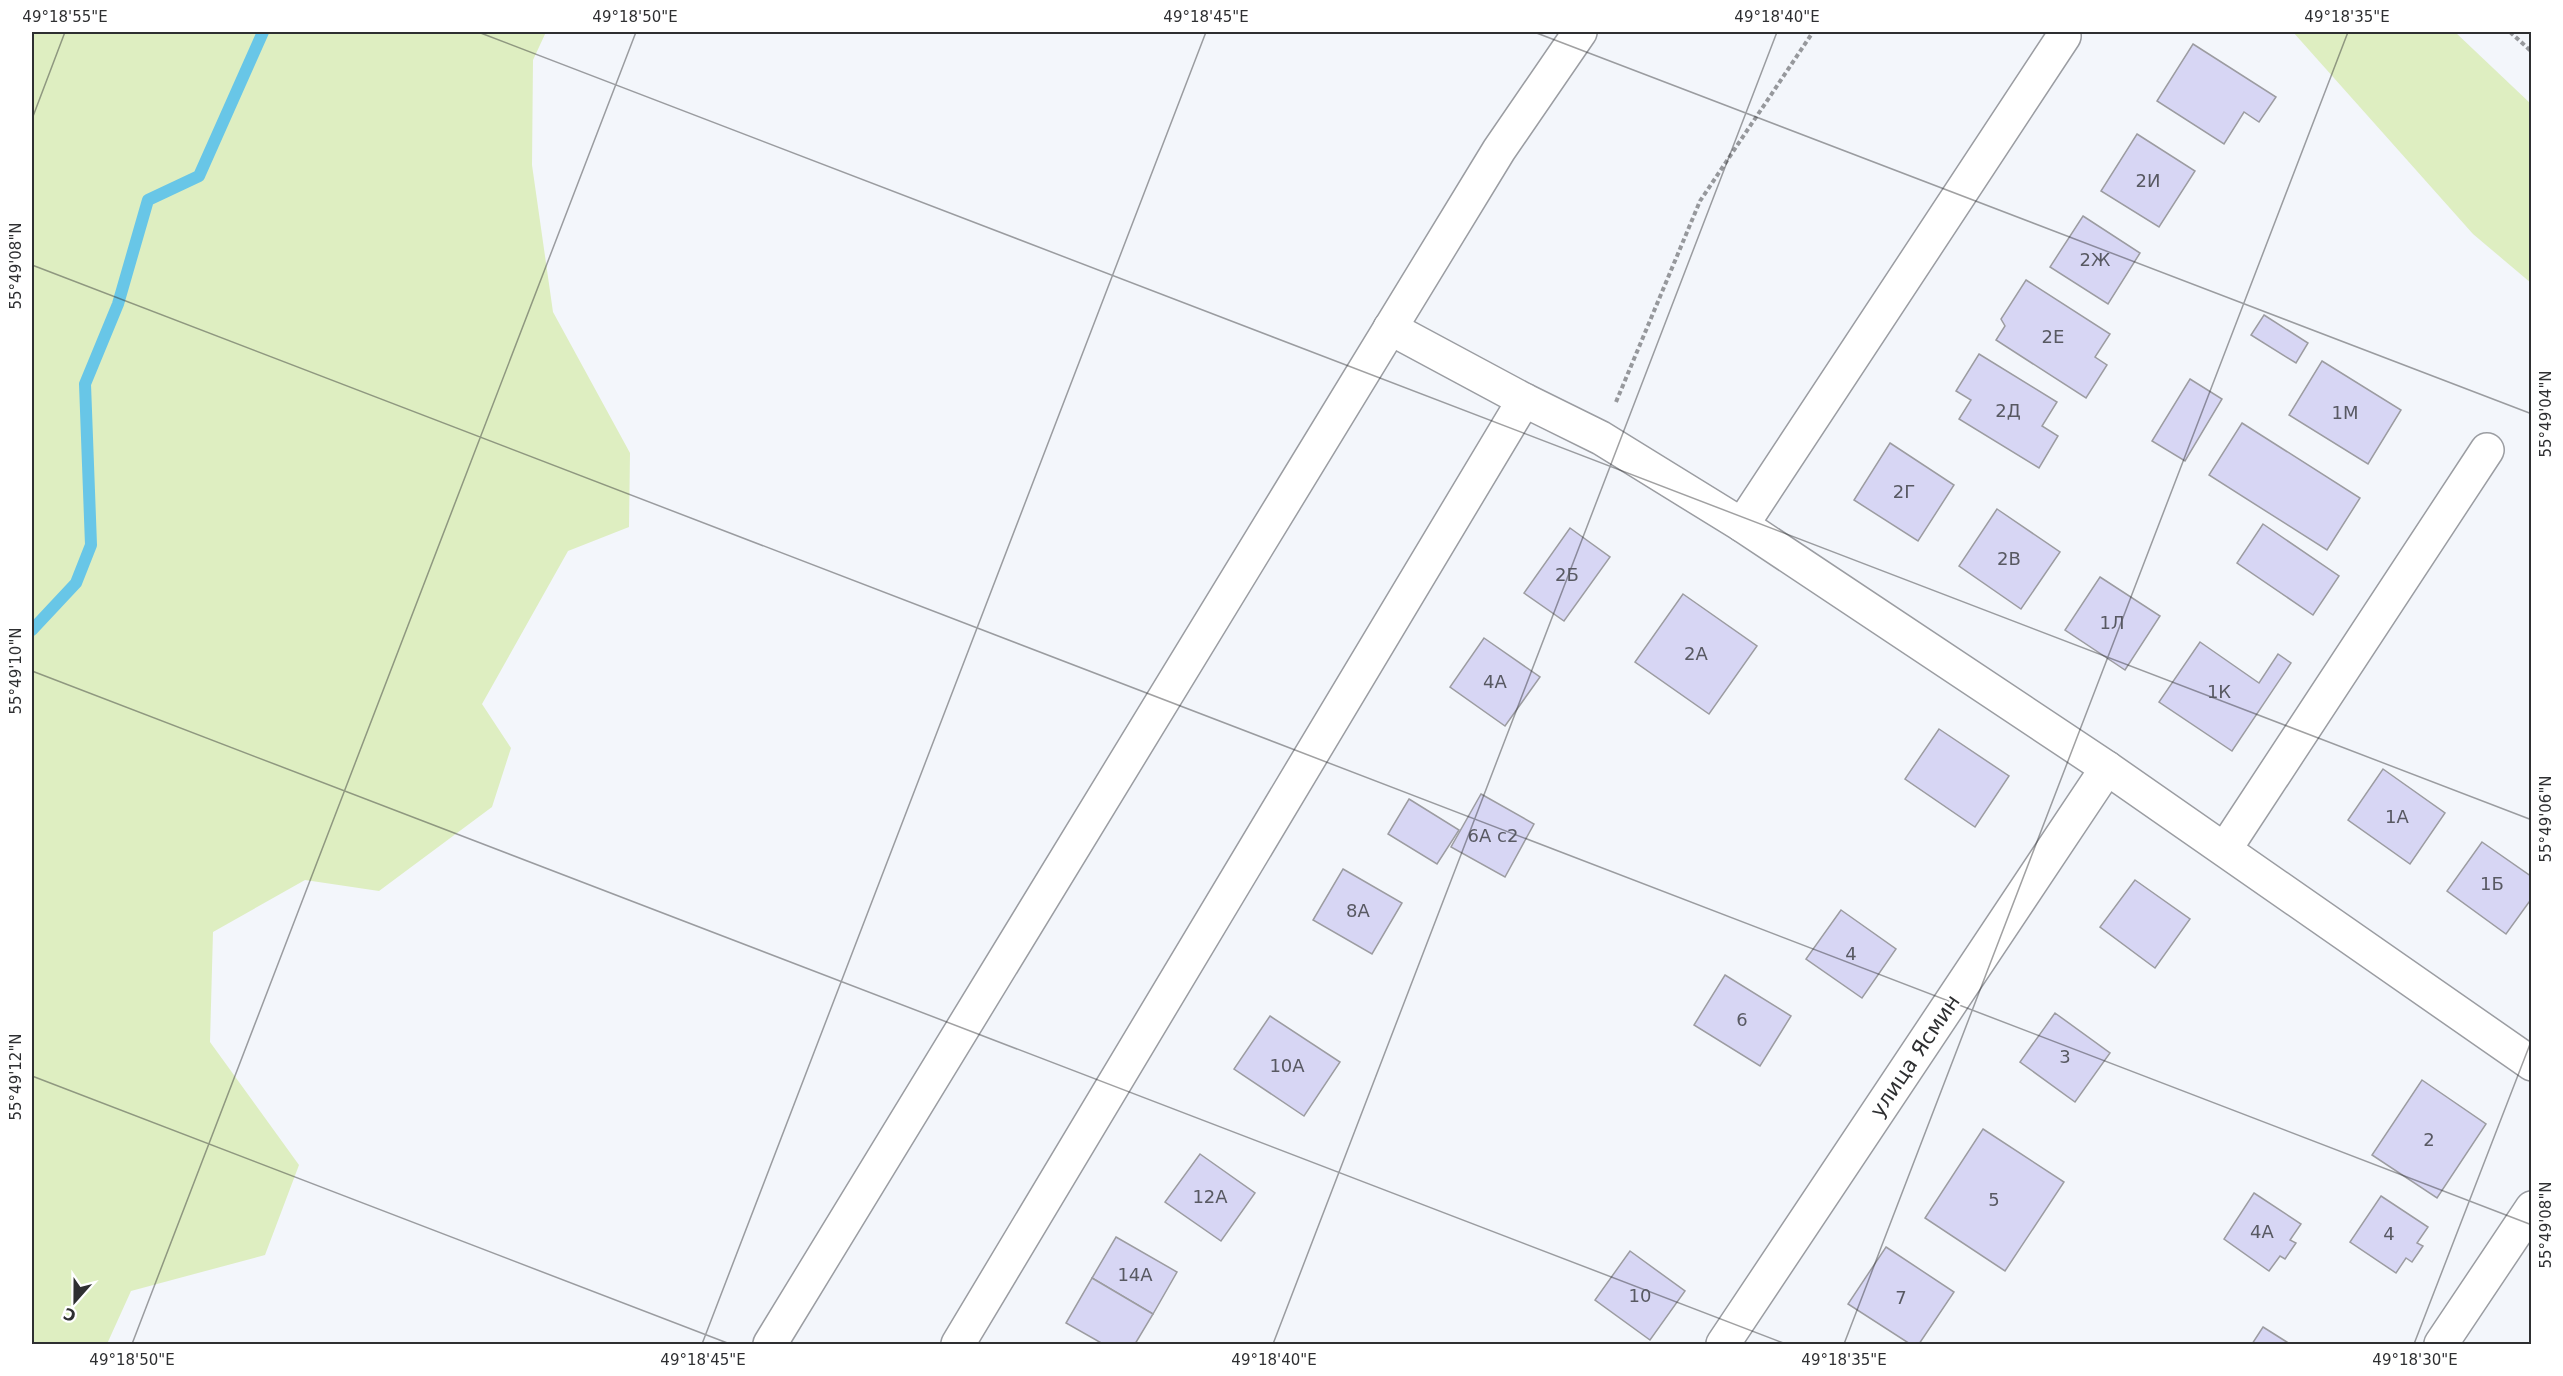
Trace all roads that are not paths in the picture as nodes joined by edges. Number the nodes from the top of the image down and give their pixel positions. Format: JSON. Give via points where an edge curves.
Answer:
{"nodes":[{"id":1,"x":1580,"y":32,"type":"edge"},
{"id":2,"x":2064,"y":36,"type":"dead end"},
{"id":3,"x":1390,"y":328,"type":"junction"},
{"id":4,"x":1524,"y":400,"type":"junction"},
{"id":5,"x":2487,"y":450,"type":"dead end"},
{"id":6,"x":1742,"y":525,"type":"junction"},
{"id":7,"x":2107,"y":768,"type":"junction"},
{"id":8,"x":2225,"y":849,"type":"junction"},
{"id":9,"x":2532,"y":1064,"type":"edge"},
{"id":10,"x":2532,"y":1208,"type":"edge"},
{"id":11,"x":770,"y":1344,"type":"edge"},
{"id":12,"x":958,"y":1344,"type":"edge"},
{"id":13,"x":1724,"y":1344,"type":"edge"},
{"id":14,"x":2441,"y":1344,"type":"edge"}],
"edges":[{"from":1,"to":3,"type":"street","via":[[1499,150]]},
{"from":2,"to":6,"type":"street"},
{"from":3,"to":4,"type":"street"},
{"from":3,"to":11,"type":"street"},
{"from":4,"to":6,"type":"street","via":[[1601,438]]},
{"from":4,"to":12,"type":"street"},
{"from":5,"to":8,"type":"street"},
{"from":6,"to":7,"type":"street"},
{"from":7,"to":8,"type":"street"},
{"from":7,"to":13,"type":"street","name":"улица Ясмин"},
{"from":8,"to":9,"type":"street"},
{"from":10,"to":14,"type":"street"}]}
